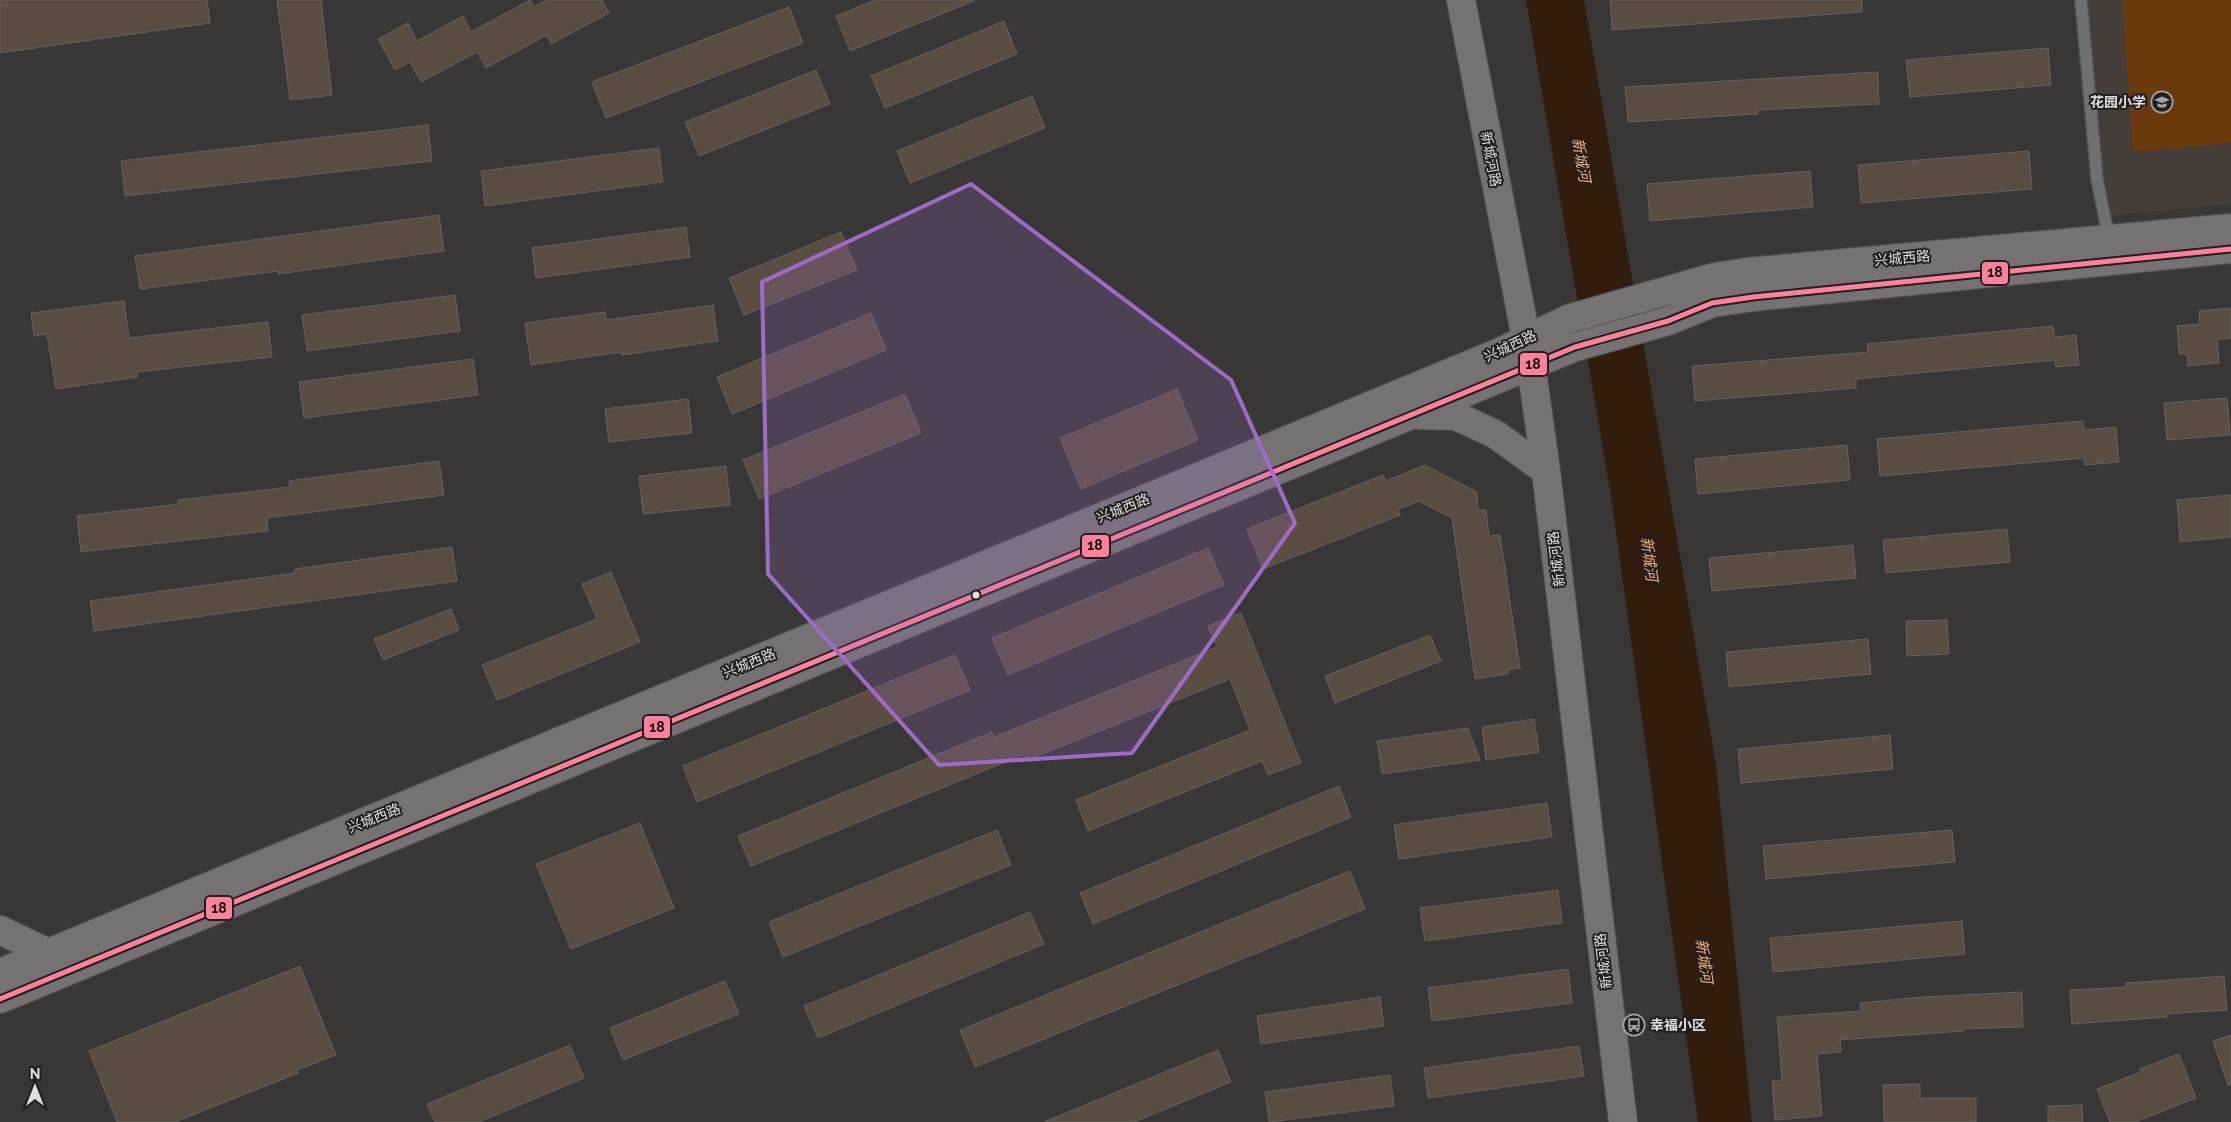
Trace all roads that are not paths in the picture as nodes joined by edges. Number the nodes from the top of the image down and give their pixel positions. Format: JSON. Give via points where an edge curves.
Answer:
{"nodes":[{"id":1,"x":1461,"y":0,"type":"edge"},
{"id":2,"x":2081,"y":0,"type":"edge"},
{"id":3,"x":2231,"y":228,"type":"edge"},
{"id":4,"x":2231,"y":249,"type":"edge"},
{"id":5,"x":2111,"y":250,"type":"junction"},
{"id":6,"x":1528,"y":352,"type":"junction"},
{"id":7,"x":1407,"y":415,"type":"junction"},
{"id":8,"x":1546,"y":471,"type":"junction"},
{"id":9,"x":0,"y":930,"type":"edge"},
{"id":10,"x":50,"y":965,"type":"junction"},
{"id":11,"x":0,"y":973,"type":"edge"},
{"id":12,"x":0,"y":999,"type":"edge"},
{"id":13,"x":0,"y":1020,"type":"edge"},
{"id":14,"x":1623,"y":1122,"type":"edge"}],
"edges":[{"from":1,"to":6,"type":"street","name":"新城河路"},
{"from":2,"to":5,"type":"lane","via":[[2097,179]]},
{"from":3,"to":5,"type":"street","name":"兴城西路"},
{"from":4,"to":5,"type":"street","name":"兴城西路"},
{"from":5,"to":6,"type":"street","name":"兴城西路","via":[[1712,303],[1652,326],[1575,347]]},
{"from":5,"to":6,"type":"street","name":"兴城西路","via":[[1747,272],[1715,277],[1568,319]]},
{"from":6,"to":7,"type":"street","name":"兴城西路"},
{"from":6,"to":8,"type":"street","name":"新城河路"},
{"from":6,"to":10,"type":"street","name":"兴城西路","via":[[1500,352]]},
{"from":7,"to":8,"type":"street","via":[[1456,416],[1495,434]]},
{"from":7,"to":10,"type":"street","name":"兴城西路"},
{"from":8,"to":14,"type":"street","name":"新城河路"},
{"from":9,"to":10,"type":"street"},
{"from":10,"to":11,"type":"street","name":"兴城西路"},
{"from":10,"to":12,"type":"street","name":"兴城西路"},
{"from":10,"to":13,"type":"street"}]}
